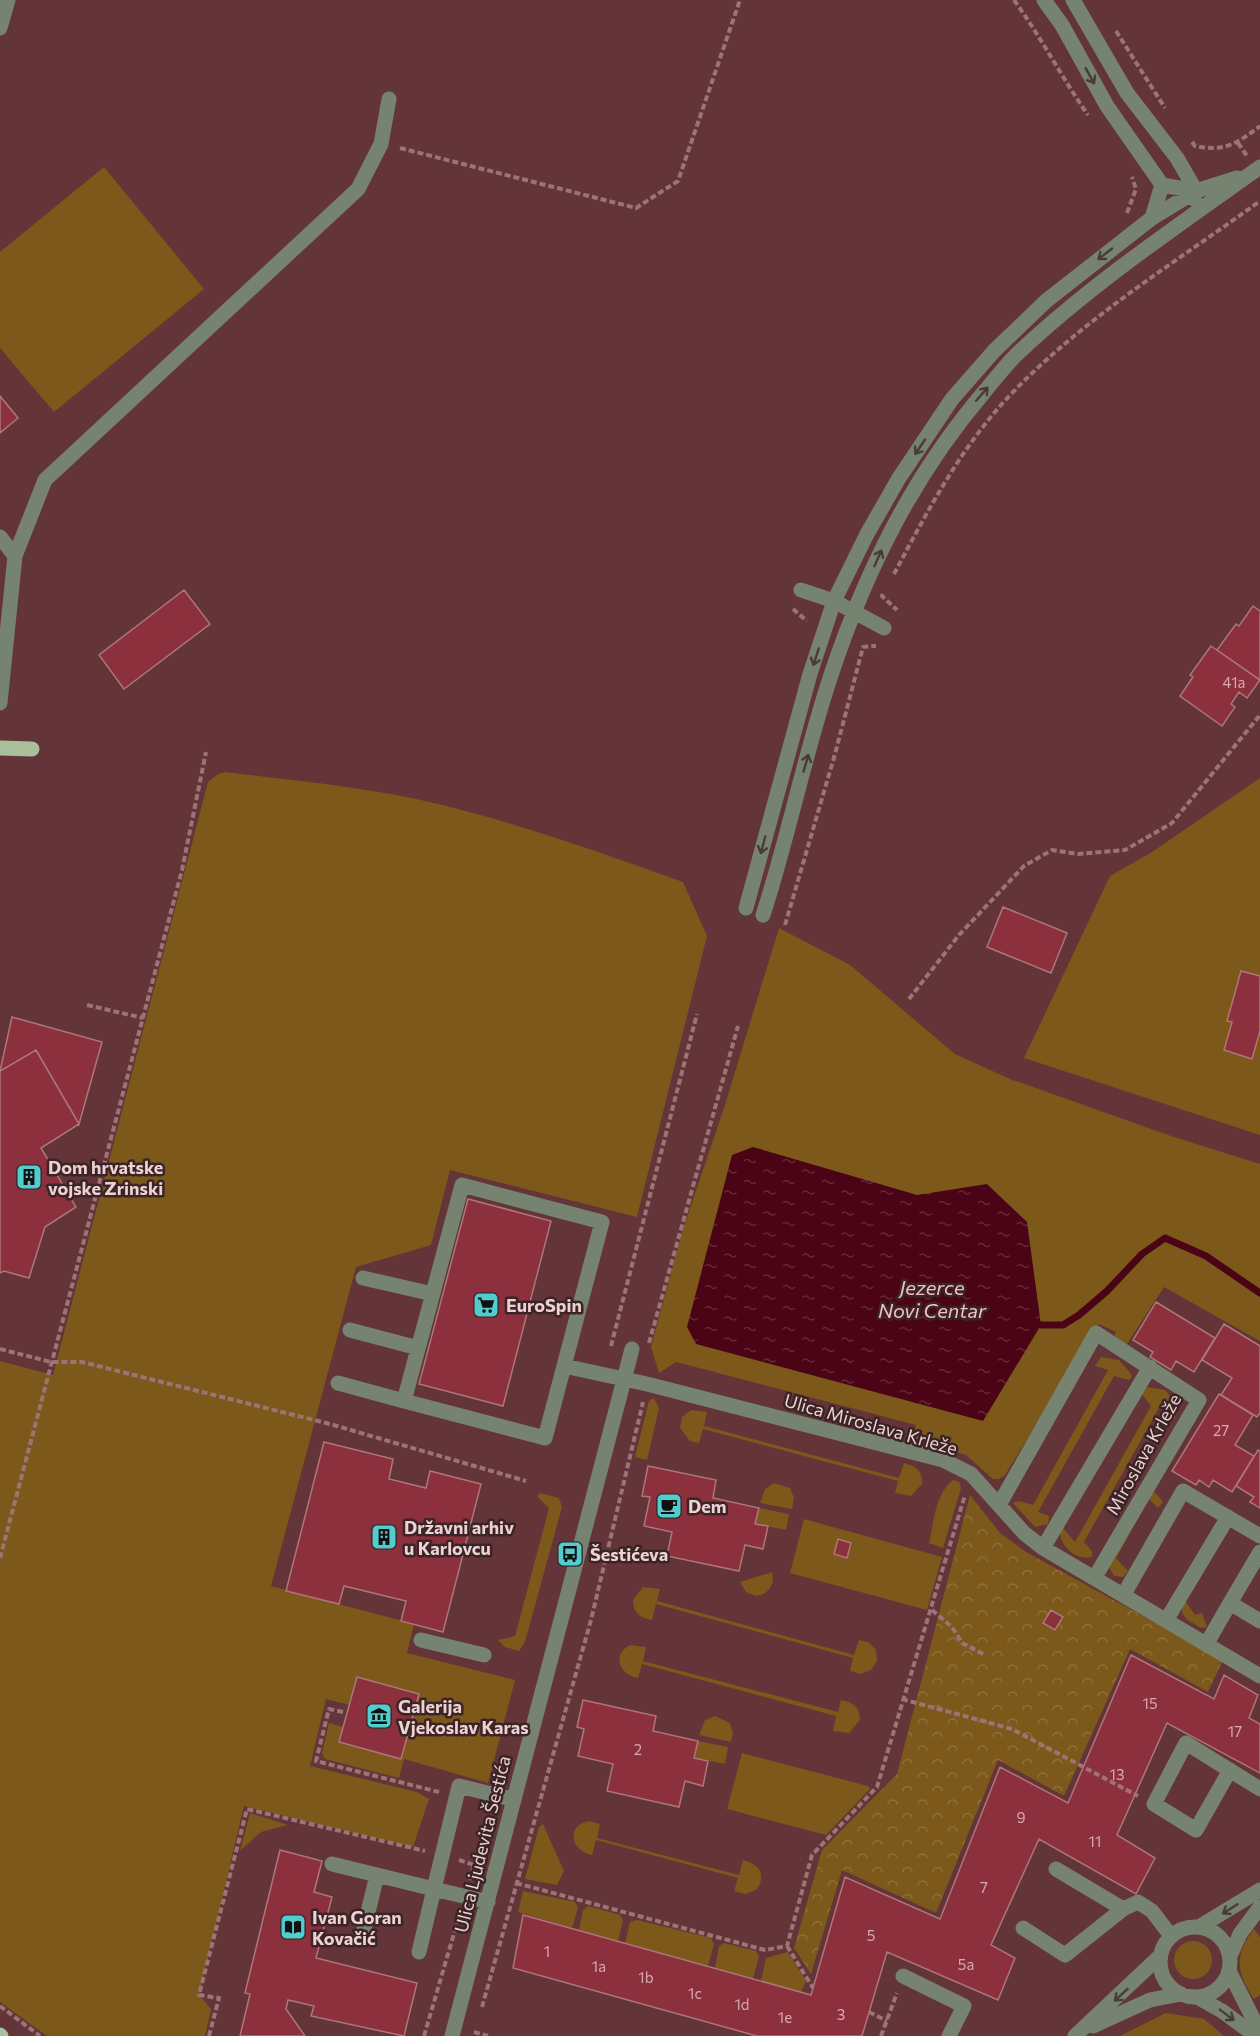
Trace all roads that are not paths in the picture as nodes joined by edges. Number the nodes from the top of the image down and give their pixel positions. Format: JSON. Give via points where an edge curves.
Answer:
{"nodes":[{"id":1,"x":8,"y":0,"type":"edge"},
{"id":2,"x":1044,"y":0,"type":"edge"},
{"id":3,"x":1073,"y":0,"type":"edge"},
{"id":4,"x":0,"y":28,"type":"edge"},
{"id":5,"x":389,"y":99,"type":"dead end"},
{"id":6,"x":1254,"y":171,"type":"edge"},
{"id":7,"x":1162,"y":185,"type":"junction"},
{"id":8,"x":1196,"y":190,"type":"junction"},
{"id":9,"x":1152,"y":218,"type":"junction"},
{"id":10,"x":1188,"y":219,"type":"junction"},
{"id":11,"x":0,"y":537,"type":"edge"},
{"id":12,"x":15,"y":556,"type":"junction"},
{"id":13,"x":801,"y":590,"type":"dead end"},
{"id":14,"x":834,"y":601,"type":"junction"},
{"id":15,"x":854,"y":611,"type":"junction"},
{"id":16,"x":884,"y":628,"type":"dead end"},
{"id":17,"x":0,"y":703,"type":"edge"},
{"id":18,"x":0,"y":748,"type":"edge"},
{"id":19,"x":32,"y":749,"type":"dead end"},
{"id":20,"x":746,"y":908,"type":"dead end"},
{"id":21,"x":763,"y":915,"type":"dead end"},
{"id":22,"x":363,"y":1278,"type":"dead end"},
{"id":23,"x":433,"y":1294,"type":"junction"},
{"id":24,"x":350,"y":1330,"type":"dead end"},
{"id":25,"x":418,"y":1348,"type":"junction"},
{"id":26,"x":639,"y":1350,"type":"road end"},
{"id":27,"x":564,"y":1366,"type":"junction"},
{"id":28,"x":1150,"y":1367,"type":"junction"},
{"id":29,"x":625,"y":1379,"type":"junction"},
{"id":30,"x":338,"y":1383,"type":"dead end"},
{"id":31,"x":404,"y":1401,"type":"junction"},
{"id":32,"x":999,"y":1505,"type":"junction"},
{"id":33,"x":1228,"y":1517,"type":"junction"},
{"id":34,"x":1260,"y":1536,"type":"edge"},
{"id":35,"x":1044,"y":1548,"type":"junction"},
{"id":36,"x":1260,"y":1552,"type":"edge"},
{"id":37,"x":1095,"y":1577,"type":"junction"},
{"id":38,"x":1124,"y":1594,"type":"junction"},
{"id":39,"x":1230,"y":1603,"type":"junction"},
{"id":40,"x":1167,"y":1619,"type":"junction"},
{"id":41,"x":1260,"y":1621,"type":"edge"},
{"id":42,"x":421,"y":1640,"type":"dead end"},
{"id":43,"x":1207,"y":1643,"type":"junction"},
{"id":44,"x":484,"y":1655,"type":"dead end"},
{"id":45,"x":1260,"y":1676,"type":"edge"},
{"id":46,"x":1230,"y":1770,"type":"junction"},
{"id":47,"x":1260,"y":1789,"type":"edge"},
{"id":48,"x":512,"y":1799,"type":"junction"},
{"id":49,"x":332,"y":1864,"type":"dead end"},
{"id":50,"x":1056,"y":1869,"type":"dead end"},
{"id":51,"x":377,"y":1875,"type":"junction"},
{"id":52,"x":434,"y":1889,"type":"junction"},
{"id":53,"x":1260,"y":1890,"type":"edge"},
{"id":54,"x":488,"y":1902,"type":"junction"},
{"id":55,"x":1260,"y":1906,"type":"edge"},
{"id":56,"x":1123,"y":1909,"type":"junction"},
{"id":57,"x":1199,"y":1927,"type":"junction"},
{"id":58,"x":1023,"y":1928,"type":"dead end"},
{"id":59,"x":1171,"y":1936,"type":"junction"},
{"id":60,"x":362,"y":1937,"type":"dead end"},
{"id":61,"x":419,"y":1952,"type":"dead end"},
{"id":62,"x":1160,"y":1956,"type":"junction"},
{"id":63,"x":1229,"y":1963,"type":"junction"},
{"id":64,"x":903,"y":1976,"type":"road end"},
{"id":65,"x":1181,"y":1994,"type":"junction"},
{"id":66,"x":1197,"y":1997,"type":"junction"},
{"id":67,"x":1260,"y":2032,"type":"edge"},
{"id":68,"x":1077,"y":2034,"type":"edge"},
{"id":69,"x":452,"y":2036,"type":"edge"},
{"id":70,"x":949,"y":2036,"type":"edge"},
{"id":71,"x":1256,"y":2036,"type":"edge"}],
"edges":[{"from":1,"to":4,"type":"street"},
{"from":2,"to":7,"type":"street","one_way":true,"via":[[1107,106]]},
{"from":3,"to":8,"type":"street","via":[[1128,93]]},
{"from":5,"to":12,"type":"street","via":[[381,144],[358,189],[45,480]]},
{"from":6,"to":8,"type":"street"},
{"from":6,"to":10,"type":"street"},
{"from":7,"to":8,"type":"street"},
{"from":7,"to":9,"type":"street"},
{"from":8,"to":9,"type":"street"},
{"from":8,"to":10,"type":"street"},
{"from":9,"to":14,"type":"street","one_way":true,"via":[[1046,301],[952,399],[899,478]]},
{"from":15,"to":10,"type":"street","one_way":true,"via":[[914,486],[976,401],[1014,357],[1060,317]]},
{"from":11,"to":12,"type":"street"},
{"from":12,"to":17,"type":"street"},
{"from":13,"to":14,"type":"street"},
{"from":14,"to":15,"type":"street"},
{"from":14,"to":20,"type":"street","one_way":true},
{"from":15,"to":16,"type":"street"},
{"from":21,"to":15,"type":"street","one_way":true,"via":[[831,674]]},
{"from":18,"to":19,"type":"main road"},
{"from":22,"to":23,"type":"street"},
{"from":23,"to":25,"type":"street"},
{"from":23,"to":27,"type":"street","via":[[462,1185],[602,1222]]},
{"from":24,"to":25,"type":"street"},
{"from":25,"to":31,"type":"street"},
{"from":26,"to":29,"type":"street","name":"Ulica Ljudevita Šestića"},
{"from":27,"to":29,"type":"street","name":"Ulica Miroslava Krleže"},
{"from":27,"to":31,"type":"street","via":[[545,1438]]},
{"from":28,"to":32,"type":"street","name":"Miroslava Krleže","via":[[1096,1333]]},
{"from":28,"to":35,"type":"street","name":"Miroslava Krleže"},
{"from":28,"to":37,"type":"street","name":"Miroslava Krleže","via":[[1199,1400]]},
{"from":29,"to":32,"type":"street","name":"Ulica Miroslava Krleže","via":[[943,1460],[971,1474]]},
{"from":29,"to":48,"type":"street","name":"Ulica Ljudevita Šestića"},
{"from":30,"to":31,"type":"street"},
{"from":32,"to":35,"type":"street","name":"Ulica Miroslava Krleže"},
{"from":33,"to":34,"type":"street"},
{"from":33,"to":38,"type":"street","via":[[1183,1491]]},
{"from":33,"to":40,"type":"street"},
{"from":35,"to":37,"type":"street","name":"Ulica Miroslava Krleže"},
{"from":36,"to":39,"type":"street"},
{"from":37,"to":38,"type":"street","name":"Ulica Miroslava Krleže"},
{"from":38,"to":40,"type":"street","name":"Ulica Miroslava Krleže"},
{"from":39,"to":41,"type":"street"},
{"from":39,"to":43,"type":"street"},
{"from":40,"to":43,"type":"street","name":"Ulica Miroslava Krleže"},
{"from":42,"to":44,"type":"street"},
{"from":43,"to":45,"type":"street","name":"Ulica Miroslava Krleže"},
{"from":46,"to":46,"type":"street","via":[[1186,1743],[1154,1804],[1196,1830]]},
{"from":46,"to":47,"type":"street"},
{"from":48,"to":52,"type":"street","via":[[459,1786]]},
{"from":48,"to":54,"type":"street","name":"Ulica Ljudevita Šestića"},
{"from":49,"to":51,"type":"street"},
{"from":50,"to":56,"type":"street"},
{"from":51,"to":52,"type":"street"},
{"from":51,"to":60,"type":"street"},
{"from":52,"to":54,"type":"street"},
{"from":52,"to":61,"type":"street"},
{"from":53,"to":57,"type":"street","one_way":true},
{"from":54,"to":69,"type":"street","name":"Ulica Ljudevita Šestića"},
{"from":55,"to":63,"type":"street","via":[[1240,1934]]},
{"from":56,"to":58,"type":"street","via":[[1065,1955]]},
{"from":56,"to":59,"type":"street","via":[[1138,1902],[1145,1905]]},
{"from":57,"to":59,"type":"street","via":[[1179,1930]]},
{"from":57,"to":63,"type":"street","via":[[1219,1936]]},
{"from":59,"to":62,"type":"street"},
{"from":62,"to":65,"type":"street","via":[[1164,1979]]},
{"from":62,"to":68,"type":"street","one_way":true},
{"from":63,"to":66,"type":"street","via":[[1218,1989]]},
{"from":63,"to":67,"type":"street"},
{"from":64,"to":70,"type":"street","via":[[964,2006]]},
{"from":65,"to":66,"type":"street"},
{"from":65,"to":68,"type":"street","via":[[1150,2000]]},
{"from":66,"to":71,"type":"street","one_way":true}]}
